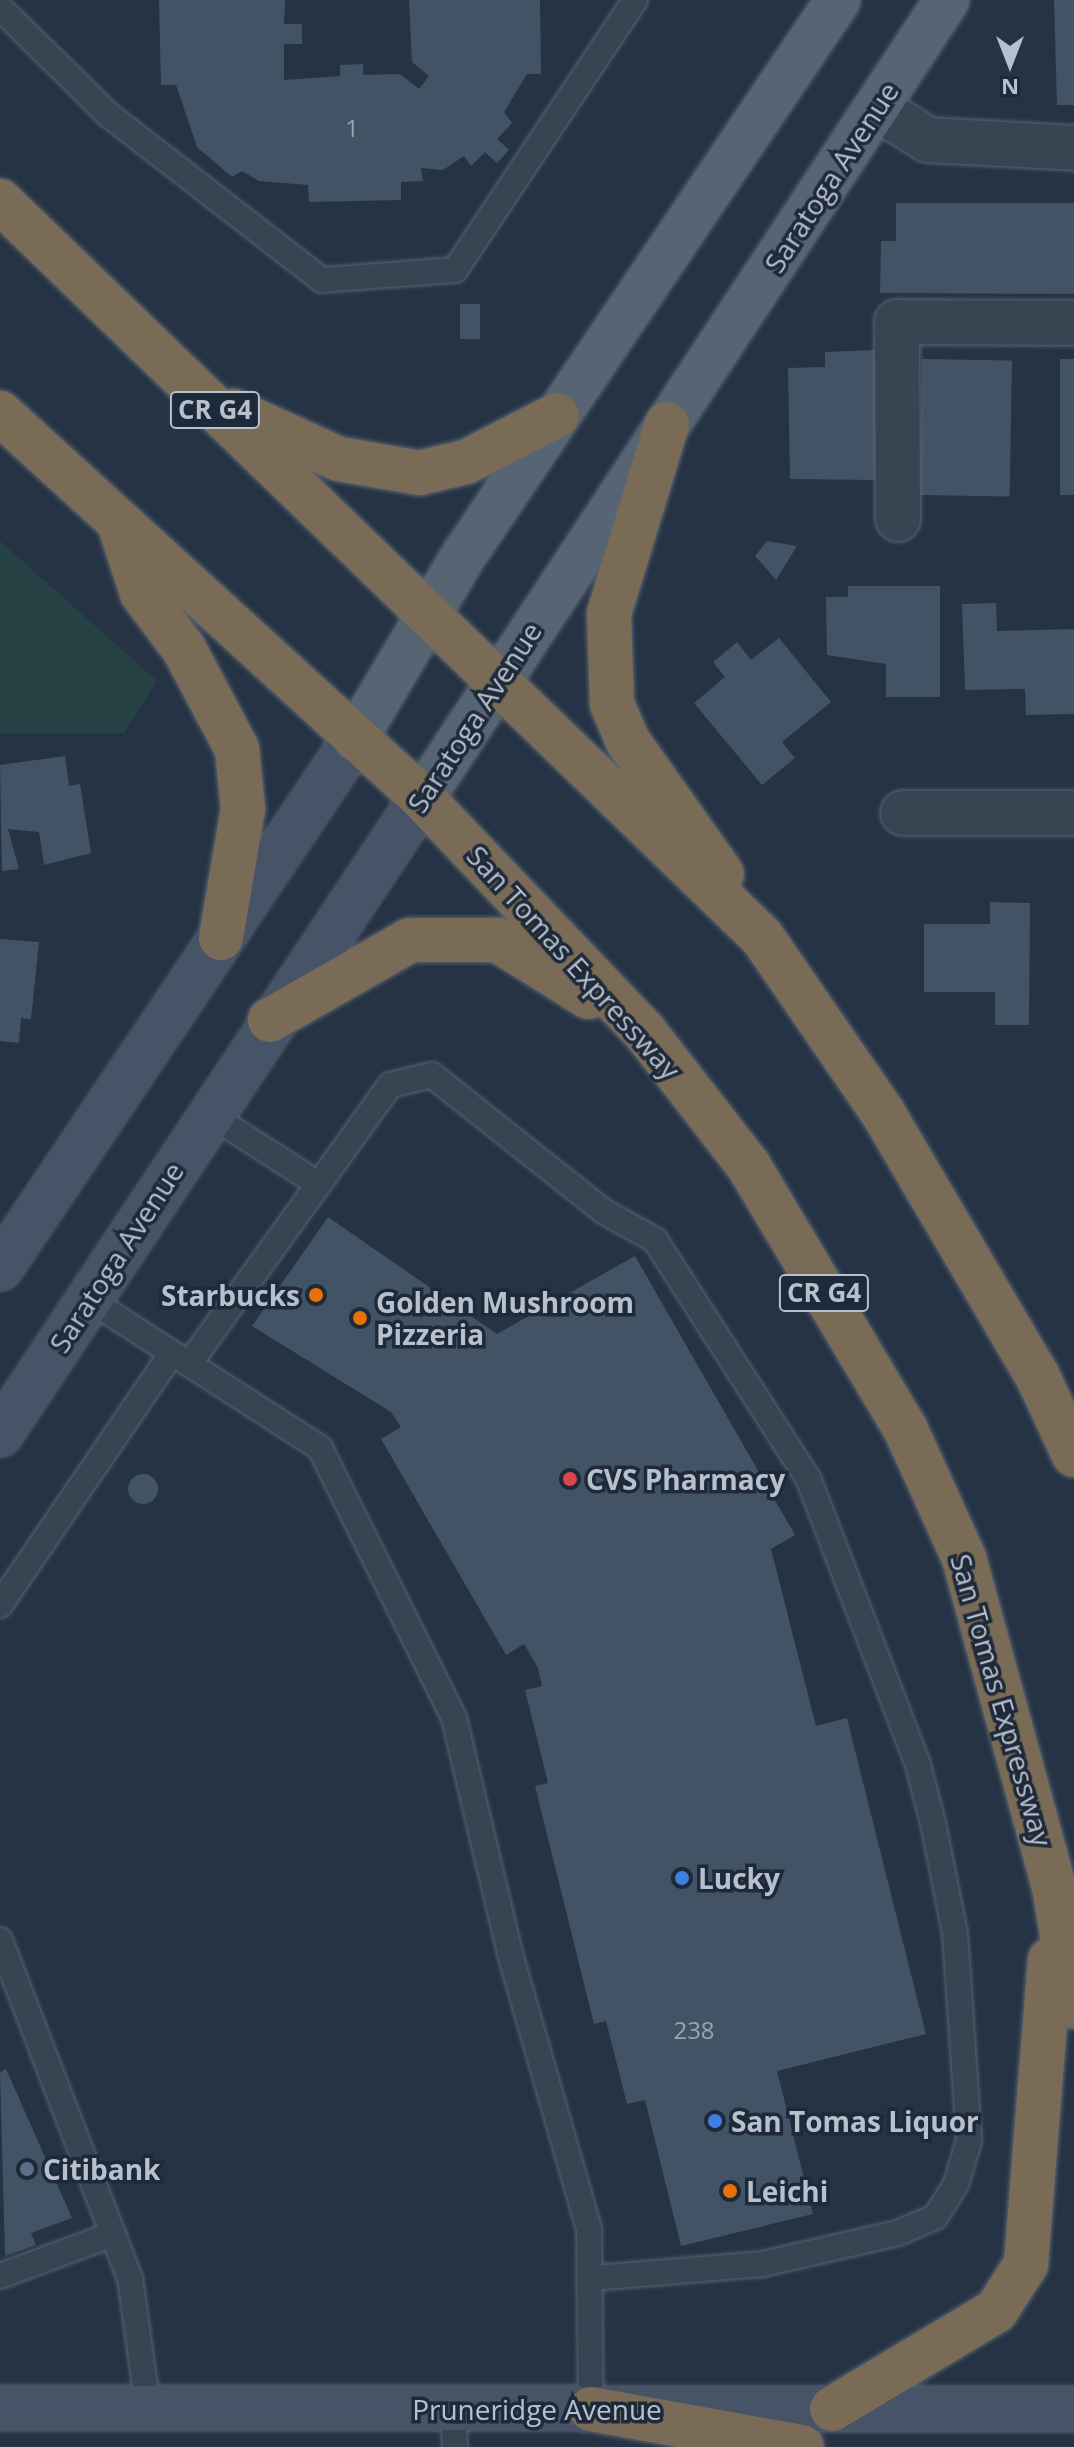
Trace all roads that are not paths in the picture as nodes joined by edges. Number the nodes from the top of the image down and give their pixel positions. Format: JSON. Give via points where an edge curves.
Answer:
{"nodes":[{"id":1,"x":635,"y":0,"type":"edge"},
{"id":2,"x":838,"y":0,"type":"edge"},
{"id":3,"x":947,"y":0,"type":"edge"},
{"id":4,"x":0,"y":8,"type":"edge"},
{"id":5,"x":877,"y":108,"type":"junction"},
{"id":6,"x":1074,"y":148,"type":"edge"},
{"id":7,"x":0,"y":201,"type":"edge"},
{"id":8,"x":1074,"y":323,"type":"edge"},
{"id":9,"x":152,"y":349,"type":"junction"},
{"id":10,"x":0,"y":413,"type":"edge"},
{"id":11,"x":557,"y":415,"type":"junction"},
{"id":12,"x":667,"y":424,"type":"junction"},
{"id":13,"x":898,"y":519,"type":"dead end"},
{"id":14,"x":121,"y":530,"type":"junction"},
{"id":15,"x":430,"y":617,"type":"junction"},
{"id":16,"x":500,"y":682,"type":"junction"},
{"id":17,"x":355,"y":739,"type":"junction"},
{"id":18,"x":422,"y":798,"type":"junction"},
{"id":19,"x":903,"y":813,"type":"dead end"},
{"id":20,"x":1074,"y":813,"type":"edge"},
{"id":21,"x":762,"y":937,"type":"junction"},
{"id":22,"x":221,"y":938,"type":"junction"},
{"id":23,"x":270,"y":1020,"type":"junction"},
{"id":24,"x":644,"y":1031,"type":"junction"},
{"id":25,"x":209,"y":1114,"type":"junction"},
{"id":26,"x":318,"y":1184,"type":"junction"},
{"id":27,"x":4,"y":1254,"type":"edge"},
{"id":28,"x":88,"y":1299,"type":"junction"},
{"id":29,"x":180,"y":1358,"type":"junction"},
{"id":30,"x":0,"y":1434,"type":"edge"},
{"id":31,"x":1074,"y":1455,"type":"edge"},
{"id":32,"x":0,"y":1605,"type":"edge"},
{"id":33,"x":1054,"y":1886,"type":"junction"},
{"id":34,"x":0,"y":1940,"type":"edge"},
{"id":35,"x":1074,"y":2006,"type":"edge"},
{"id":36,"x":113,"y":2234,"type":"junction"},
{"id":37,"x":0,"y":2276,"type":"edge"},
{"id":38,"x":592,"y":2278,"type":"junction"},
{"id":39,"x":148,"y":2407,"type":"junction"},
{"id":40,"x":0,"y":2408,"type":"edge"},
{"id":41,"x":591,"y":2409,"type":"junction"},
{"id":42,"x":832,"y":2409,"type":"junction"},
{"id":43,"x":1074,"y":2409,"type":"edge"},
{"id":44,"x":454,"y":2428,"type":"edge"},
{"id":45,"x":802,"y":2447,"type":"edge"}],
"edges":[{"from":1,"to":4,"type":"lane","via":[[455,270],[322,280],[109,115]]},
{"from":2,"to":11,"type":"main road"},
{"from":3,"to":5,"type":"main road","name":"Saratoga Avenue"},
{"from":5,"to":6,"type":"street","via":[[928,140]]},
{"from":5,"to":12,"type":"main road","name":"Saratoga Avenue"},
{"from":7,"to":9,"type":"highway","number":"CR G4"},
{"from":8,"to":13,"type":"street","via":[[897,322]]},
{"from":9,"to":11,"type":"highway","via":[[235,412],[381,471],[445,470]]},
{"from":9,"to":15,"type":"highway","number":"CR G4"},
{"from":10,"to":14,"type":"highway","name":"San Tomas Expressway","number":"CR G4"},
{"from":11,"to":15,"type":"main road"},
{"from":12,"to":16,"type":"main road","name":"Saratoga Avenue"},
{"from":12,"to":21,"type":"highway","via":[[609,614],[612,704],[627,740]]},
{"from":14,"to":17,"type":"highway","name":"San Tomas Expressway","number":"CR G4"},
{"from":14,"to":22,"type":"highway","via":[[142,593],[184,649],[237,749],[243,809]]},
{"from":15,"to":16,"type":"highway","number":"CR G4"},
{"from":15,"to":17,"type":"main road"},
{"from":16,"to":18,"type":"main road","name":"Saratoga Avenue"},
{"from":16,"to":21,"type":"highway","number":"CR G4"},
{"from":17,"to":18,"type":"highway","name":"San Tomas Expressway","number":"CR G4"},
{"from":17,"to":22,"type":"main road"},
{"from":18,"to":23,"type":"main road","name":"Saratoga Avenue"},
{"from":18,"to":24,"type":"highway","name":"San Tomas Expressway","number":"CR G4"},
{"from":19,"to":20,"type":"street"},
{"from":21,"to":31,"type":"highway","number":"CR G4","via":[[883,1113],[1037,1375]]},
{"from":22,"to":27,"type":"main road"},
{"from":23,"to":24,"type":"highway","via":[[410,940],[498,940]]},
{"from":23,"to":25,"type":"main road","name":"Saratoga Avenue"},
{"from":24,"to":33,"type":"highway","name":"San Tomas Expressway","number":"CR G4","via":[[748,1165],[905,1428],[964,1558]]},
{"from":25,"to":26,"type":"lane"},
{"from":25,"to":28,"type":"main road","name":"Saratoga Avenue"},
{"from":26,"to":29,"type":"lane"},
{"from":26,"to":38,"type":"lane","via":[[390,1085],[432,1075],[603,1211],[655,1240],[808,1478],[918,1765],[955,1933],[962,2010],[969,2141],[956,2184],[935,2217],[843,2250],[763,2264]]},
{"from":28,"to":29,"type":"lane"},
{"from":28,"to":30,"type":"main road","name":"Saratoga Avenue"},
{"from":29,"to":32,"type":"lane"},
{"from":29,"to":38,"type":"lane","via":[[320,1448],[454,1718],[511,1957],[589,2229]]},
{"from":33,"to":35,"type":"highway","name":"San Tomas Expressway","number":"CR G4"},
{"from":33,"to":42,"type":"highway","via":[[1038,2179],[1026,2264],[996,2311]]},
{"from":34,"to":36,"type":"lane"},
{"from":36,"to":37,"type":"lane"},
{"from":36,"to":39,"type":"lane","via":[[130,2278]]},
{"from":38,"to":41,"type":"lane"},
{"from":39,"to":40,"type":"main road","name":"Pruneridge Avenue"},
{"from":39,"to":44,"type":"main road","name":"Pruneridge Avenue"},
{"from":41,"to":42,"type":"main road","name":"Pruneridge Avenue"},
{"from":41,"to":44,"type":"main road","name":"Pruneridge Avenue"},
{"from":41,"to":45,"type":"highway"},
{"from":42,"to":43,"type":"main road","name":"Pruneridge Avenue"}]}
